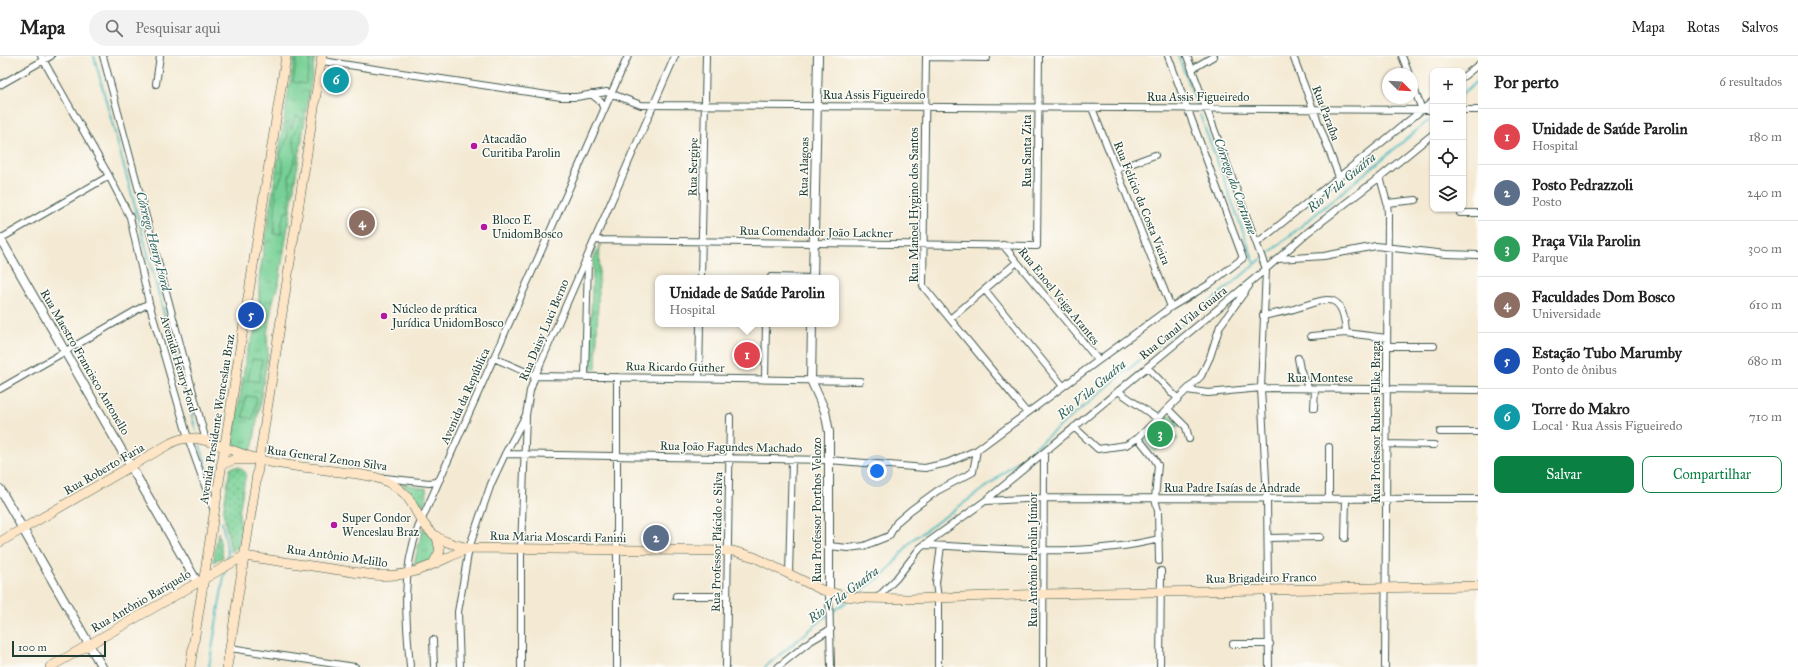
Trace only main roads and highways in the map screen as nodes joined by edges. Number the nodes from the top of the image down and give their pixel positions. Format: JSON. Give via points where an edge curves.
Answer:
{"nodes":[{"id":1,"x":286,"y":56,"type":"edge"},
{"id":2,"x":322,"y":58,"type":"edge"},
{"id":3,"x":224,"y":447,"type":"junction"},
{"id":4,"x":259,"y":460,"type":"junction"},
{"id":5,"x":222,"y":465,"type":"junction"},
{"id":6,"x":379,"y":478,"type":"joint"},
{"id":7,"x":437,"y":537,"type":"junction"},
{"id":8,"x":0,"y":542,"type":"edge"},
{"id":9,"x":469,"y":548,"type":"junction"},
{"id":10,"x":244,"y":556,"type":"junction"},
{"id":11,"x":433,"y":564,"type":"junction"},
{"id":12,"x":201,"y":580,"type":"junction"},
{"id":13,"x":1478,"y":586,"type":"edge"},
{"id":14,"x":830,"y":592,"type":"joint"},
{"id":15,"x":50,"y":667,"type":"edge"},
{"id":16,"x":190,"y":667,"type":"edge"},
{"id":17,"x":227,"y":667,"type":"edge"}],
"edges":[{"from":1,"to":3,"type":"main road","name":"Avenida Presidente Wenceslau Braz"},
{"from":2,"to":4,"type":"main road"},
{"from":3,"to":4,"type":"main road","name":"Rua General Zenon Silva"},
{"from":3,"to":5,"type":"main road","name":"Avenida Presidente Wenceslau Braz"},
{"from":3,"to":8,"type":"main road","name":"Rua Roberto Faria","via":[[188,438],[176,441]]},
{"from":4,"to":5,"type":"main road","via":[[234,460]]},
{"from":4,"to":6,"type":"main road","name":"Rua General Zenon Silva"},
{"from":4,"to":10,"type":"main road"},
{"from":5,"to":12,"type":"main road","name":"Avenida Presidente Wenceslau Braz"},
{"from":6,"to":7,"type":"main road","name":"Rua Maria Moscardi Fanini","via":[[406,493],[421,520]]},
{"from":7,"to":9,"type":"main road","name":"Rua Maria Moscardi Fanini"},
{"from":7,"to":11,"type":"main road","via":[[440,551]]},
{"from":9,"to":11,"type":"main road","name":"Rua Antônio Melillo"},
{"from":9,"to":14,"type":"main road","name":"Rua Maria Moscardi Fanini","via":[[740,552],[813,587]]},
{"from":10,"to":11,"type":"main road","name":"Rua Antônio Melillo","via":[[373,575],[406,575]]},
{"from":10,"to":12,"type":"main road","name":"Rua Antônio Bariquelo"},
{"from":10,"to":17,"type":"main road"},
{"from":12,"to":15,"type":"main road","name":"Rua Antônio Bariquelo"},
{"from":12,"to":16,"type":"main road","name":"Avenida Presidente Wenceslau Braz"},
{"from":13,"to":14,"type":"main road","name":"Rua Brigadeiro Franco","via":[[1044,594],[1006,591],[937,596],[909,594],[882,598],[845,596]]}]}
